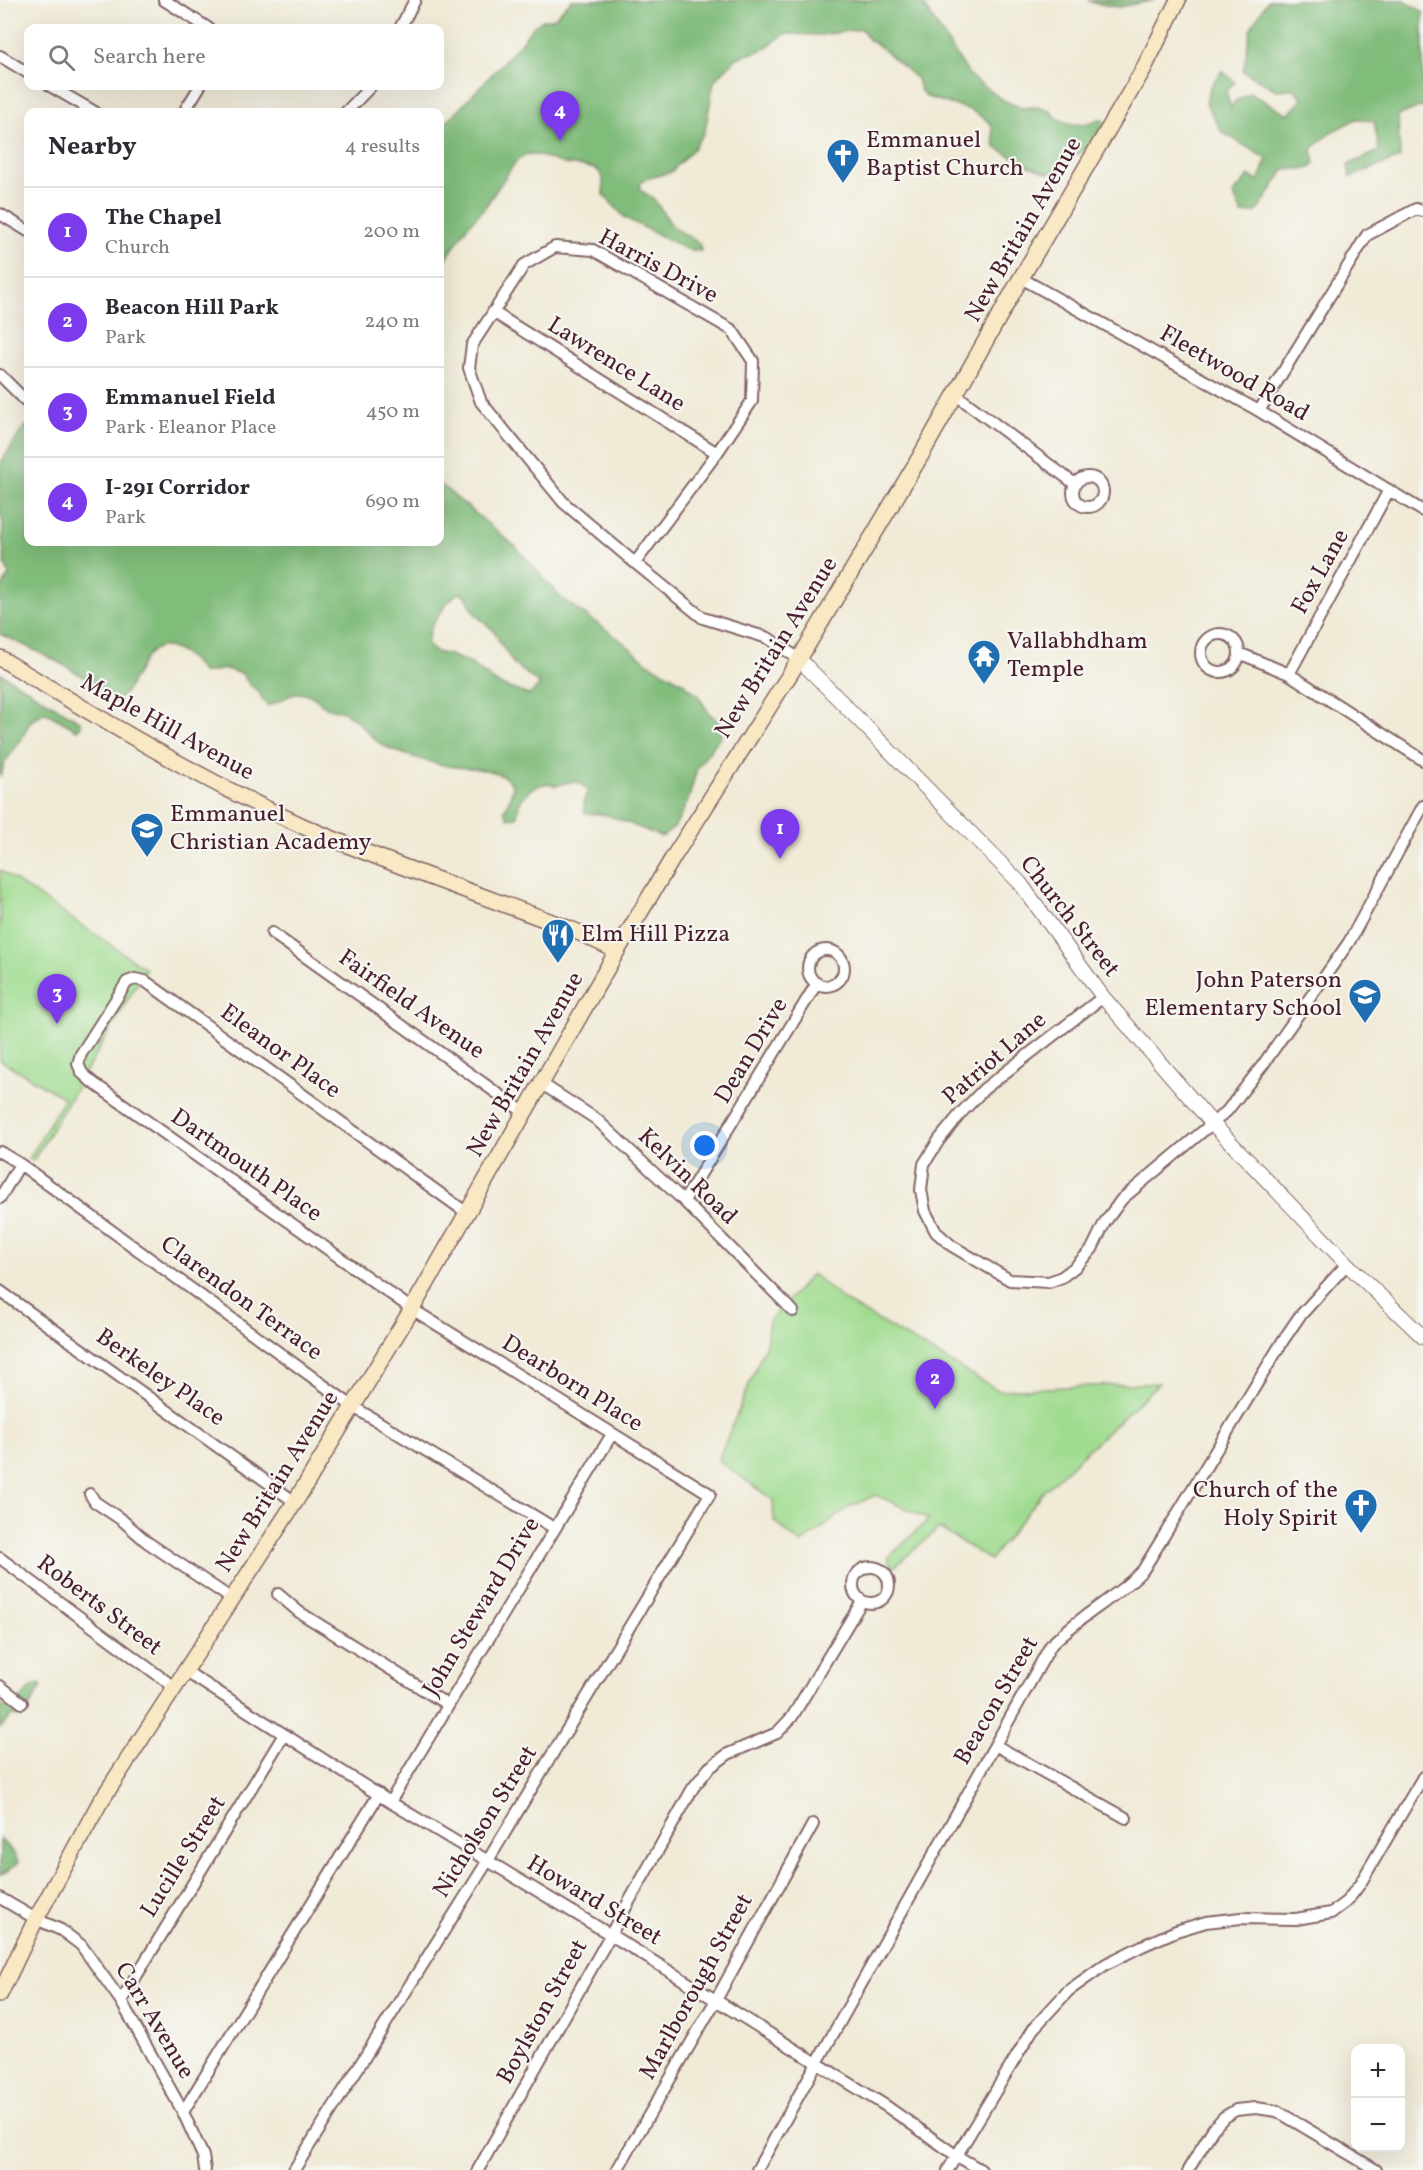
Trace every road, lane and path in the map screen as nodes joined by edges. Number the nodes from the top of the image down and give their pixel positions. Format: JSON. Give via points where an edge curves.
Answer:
{"nodes":[{"id":1,"x":164,"y":0,"type":"edge"},
{"id":2,"x":415,"y":0,"type":"edge"},
{"id":3,"x":1178,"y":0,"type":"edge"},
{"id":4,"x":202,"y":24,"type":"edge"},
{"id":5,"x":402,"y":24,"type":"edge"},
{"id":6,"x":0,"y":56,"type":"edge"},
{"id":7,"x":24,"y":71,"type":"edge"},
{"id":8,"x":57,"y":90,"type":"edge"},
{"id":9,"x":198,"y":90,"type":"edge"},
{"id":10,"x":367,"y":90,"type":"edge"},
{"id":11,"x":88,"y":108,"type":"edge"},
{"id":12,"x":186,"y":108,"type":"edge"},
{"id":13,"x":350,"y":108,"type":"edge"},
{"id":14,"x":1423,"y":211,"type":"edge"},
{"id":15,"x":0,"y":214,"type":"edge"},
{"id":16,"x":24,"y":229,"type":"edge"},
{"id":17,"x":1021,"y":278,"type":"junction"},
{"id":18,"x":493,"y":312,"type":"junction"},
{"id":19,"x":0,"y":375,"type":"edge"},
{"id":20,"x":955,"y":394,"type":"junction"},
{"id":21,"x":24,"y":399,"type":"edge"},
{"id":22,"x":1259,"y":411,"type":"junction"},
{"id":23,"x":717,"y":453,"type":"junction"},
{"id":24,"x":1075,"y":484,"type":"dead end"},
{"id":25,"x":1389,"y":490,"type":"junction"},
{"id":26,"x":1423,"y":511,"type":"edge"},
{"id":27,"x":635,"y":563,"type":"junction"},
{"id":28,"x":1239,"y":653,"type":"dead end"},
{"id":29,"x":0,"y":658,"type":"edge"},
{"id":30,"x":799,"y":659,"type":"junction"},
{"id":31,"x":1289,"y":674,"type":"junction"},
{"id":32,"x":1423,"y":760,"type":"edge"},
{"id":33,"x":1423,"y":806,"type":"edge"},
{"id":34,"x":272,"y":933,"type":"dead end"},
{"id":35,"x":617,"y":951,"type":"junction"},
{"id":36,"x":817,"y":983,"type":"dead end"},
{"id":37,"x":1103,"y":997,"type":"junction"},
{"id":38,"x":86,"y":1046,"type":"joint"},
{"id":39,"x":542,"y":1084,"type":"junction"},
{"id":40,"x":525,"y":1113,"type":"junction"},
{"id":41,"x":1212,"y":1123,"type":"junction"},
{"id":42,"x":0,"y":1152,"type":"edge"},
{"id":43,"x":20,"y":1164,"type":"junction"},
{"id":44,"x":0,"y":1198,"type":"edge"},
{"id":45,"x":684,"y":1201,"type":"junction"},
{"id":46,"x":467,"y":1212,"type":"junction"},
{"id":47,"x":1347,"y":1264,"type":"junction"},
{"id":48,"x":0,"y":1290,"type":"edge"},
{"id":49,"x":412,"y":1309,"type":"junction"},
{"id":50,"x":793,"y":1311,"type":"dead end"},
{"id":51,"x":1423,"y":1337,"type":"edge"},
{"id":52,"x":352,"y":1406,"type":"junction"},
{"id":53,"x":612,"y":1434,"type":"junction"},
{"id":54,"x":90,"y":1494,"type":"dead end"},
{"id":55,"x":710,"y":1494,"type":"joint"},
{"id":56,"x":295,"y":1502,"type":"junction"},
{"id":57,"x":554,"y":1528,"type":"junction"},
{"id":58,"x":0,"y":1558,"type":"edge"},
{"id":59,"x":278,"y":1594,"type":"dead end"},
{"id":60,"x":232,"y":1599,"type":"junction"},
{"id":61,"x":862,"y":1601,"type":"dead end"},
{"id":62,"x":184,"y":1671,"type":"junction"},
{"id":63,"x":0,"y":1686,"type":"edge"},
{"id":64,"x":174,"y":1687,"type":"junction"},
{"id":65,"x":22,"y":1703,"type":"dead end"},
{"id":66,"x":448,"y":1705,"type":"junction"},
{"id":67,"x":283,"y":1736,"type":"junction"},
{"id":68,"x":995,"y":1745,"type":"junction"},
{"id":69,"x":1423,"y":1777,"type":"edge"},
{"id":70,"x":379,"y":1794,"type":"junction"},
{"id":71,"x":390,"y":1802,"type":"junction"},
{"id":72,"x":1126,"y":1818,"type":"dead end"},
{"id":73,"x":813,"y":1824,"type":"dead end"},
{"id":74,"x":487,"y":1862,"type":"junction"},
{"id":75,"x":0,"y":1898,"type":"edge"},
{"id":76,"x":36,"y":1919,"type":"junction"},
{"id":77,"x":611,"y":1935,"type":"junction"},
{"id":78,"x":0,"y":1994,"type":"edge"},
{"id":79,"x":716,"y":2000,"type":"junction"},
{"id":80,"x":121,"y":2001,"type":"junction"},
{"id":81,"x":817,"y":2063,"type":"junction"},
{"id":82,"x":183,"y":2112,"type":"junction"},
{"id":83,"x":957,"y":2156,"type":"junction"},
{"id":84,"x":205,"y":2170,"type":"edge"},
{"id":85,"x":294,"y":2170,"type":"edge"},
{"id":86,"x":478,"y":2170,"type":"edge"},
{"id":87,"x":617,"y":2170,"type":"edge"},
{"id":88,"x":757,"y":2170,"type":"edge"},
{"id":89,"x":948,"y":2170,"type":"edge"},
{"id":90,"x":981,"y":2170,"type":"edge"},
{"id":91,"x":1188,"y":2170,"type":"edge"},
{"id":92,"x":1376,"y":2170,"type":"edge"}],
"edges":[{"from":1,"to":4,"type":"street"},
{"from":2,"to":5,"type":"street"},
{"from":3,"to":17,"type":"main road","name":"New Britain Avenue","via":[[1143,70]]},
{"from":6,"to":7,"type":"street"},
{"from":8,"to":11,"type":"street"},
{"from":9,"to":12,"type":"street"},
{"from":10,"to":13,"type":"street"},
{"from":14,"to":22,"type":"street","via":[[1416,209],[1366,235]]},
{"from":15,"to":16,"type":"street"},
{"from":17,"to":20,"type":"main road","name":"New Britain Avenue"},
{"from":17,"to":22,"type":"street","name":"Fleetwood Road"},
{"from":18,"to":23,"type":"street","name":"Lawrence Lane"},
{"from":18,"to":23,"type":"street","name":"Harris Drive","via":[[524,265],[555,247],[593,250],[732,330],[753,361],[752,401]]},
{"from":18,"to":27,"type":"street","name":"Harris Drive","via":[[472,345],[469,368],[481,402],[564,503]]},
{"from":19,"to":21,"type":"street"},
{"from":20,"to":24,"type":"street"},
{"from":20,"to":30,"type":"main road","name":"New Britain Avenue"},
{"from":22,"to":25,"type":"street","name":"Fleetwood Road"},
{"from":23,"to":27,"type":"street","name":"Harris Drive"},
{"from":25,"to":26,"type":"street","name":"Fleetwood Road"},
{"from":25,"to":31,"type":"street","name":"Fox Lane"},
{"from":27,"to":30,"type":"street","name":"Harris Drive","via":[[703,618],[768,638]]},
{"from":28,"to":31,"type":"street"},
{"from":29,"to":35,"type":"main road","name":"Maple Hill Avenue","via":[[106,722],[271,811],[342,843],[580,933]]},
{"from":30,"to":35,"type":"main road","name":"New Britain Avenue"},
{"from":30,"to":37,"type":"street","name":"Church Street","via":[[1020,883]]},
{"from":31,"to":32,"type":"street"},
{"from":33,"to":41,"type":"street","name":"Patriot Lane","via":[[1348,943],[1262,1066],[1227,1111]]},
{"from":34,"to":40,"type":"street","name":"Fairfield Avenue"},
{"from":35,"to":39,"type":"main road","name":"New Britain Avenue"},
{"from":36,"to":45,"type":"street","name":"Dean Drive"},
{"from":37,"to":41,"type":"street","name":"Church Street"},
{"from":37,"to":41,"type":"street","name":"Patriot Lane","via":[[984,1089],[939,1140],[924,1164],[921,1190],[925,1211],[936,1232],[952,1246],[1010,1280],[1056,1280],[1092,1249],[1122,1199]]},
{"from":38,"to":46,"type":"street","name":"Eleanor Place","via":[[127,982],[145,981]]},
{"from":38,"to":49,"type":"street","name":"Dartmouth Place","via":[[78,1064],[92,1082]]},
{"from":39,"to":40,"type":"main road","name":"New Britain Avenue"},
{"from":39,"to":45,"type":"street","name":"Kelvin Road","via":[[596,1119]]},
{"from":40,"to":46,"type":"main road","name":"New Britain Avenue"},
{"from":41,"to":47,"type":"street","name":"Church Street"},
{"from":42,"to":43,"type":"street","name":"Clarendon Terrace"},
{"from":43,"to":44,"type":"street"},
{"from":43,"to":52,"type":"street","name":"Clarendon Terrace"},
{"from":45,"to":50,"type":"street","name":"Kelvin Road"},
{"from":46,"to":49,"type":"main road","name":"New Britain Avenue"},
{"from":47,"to":51,"type":"street","name":"Church Street"},
{"from":47,"to":68,"type":"street","name":"Beacon Street","via":[[1284,1339],[1143,1570],[1127,1587],[1068,1628],[1051,1645]]},
{"from":48,"to":56,"type":"street","name":"Berkeley Place"},
{"from":49,"to":52,"type":"main road","name":"New Britain Avenue"},
{"from":49,"to":53,"type":"street","name":"Dearborn Place"},
{"from":52,"to":56,"type":"main road","name":"New Britain Avenue"},
{"from":52,"to":57,"type":"street","name":"Clarendon Terrace"},
{"from":53,"to":55,"type":"street","name":"Dearborn Place"},
{"from":53,"to":57,"type":"street","name":"John Steward Drive"},
{"from":54,"to":60,"type":"street","via":[[147,1542]]},
{"from":55,"to":74,"type":"street","name":"Nicholson Street"},
{"from":56,"to":60,"type":"main road","name":"New Britain Avenue"},
{"from":57,"to":66,"type":"street","name":"John Steward Drive"},
{"from":58,"to":64,"type":"street","name":"Roberts Street"},
{"from":59,"to":66,"type":"street","via":[[299,1612]]},
{"from":60,"to":62,"type":"main road","name":"New Britain Avenue"},
{"from":61,"to":77,"type":"street","name":"Boylston Street","via":[[792,1717],[777,1733],[709,1768],[693,1788]]},
{"from":62,"to":64,"type":"main road","name":"New Britain Avenue"},
{"from":62,"to":67,"type":"street","name":"Howard Street"},
{"from":63,"to":65,"type":"street"},
{"from":64,"to":76,"type":"main road","name":"New Britain Avenue","via":[[99,1804]]},
{"from":66,"to":71,"type":"street","name":"John Steward Drive"},
{"from":67,"to":70,"type":"street","name":"Howard Street"},
{"from":67,"to":80,"type":"street","name":"Lucille Street"},
{"from":68,"to":72,"type":"street"},
{"from":68,"to":81,"type":"street","name":"Beacon Street"},
{"from":69,"to":83,"type":"street","via":[[1360,1884],[1331,1913],[1206,1922],[1176,1931],[1106,1964],[1068,1991],[1033,2029]]},
{"from":70,"to":71,"type":"street","name":"Howard Street"},
{"from":70,"to":82,"type":"street"},
{"from":71,"to":74,"type":"street","name":"Howard Street"},
{"from":73,"to":79,"type":"street","name":"Marlborough Street"},
{"from":74,"to":77,"type":"street","name":"Howard Street"},
{"from":74,"to":85,"type":"street","name":"Nicholson Street"},
{"from":75,"to":76,"type":"street","name":"Carr Avenue"},
{"from":76,"to":78,"type":"main road","name":"New Britain Avenue"},
{"from":76,"to":80,"type":"street","name":"Carr Avenue","via":[[81,1945]]},
{"from":77,"to":79,"type":"street","name":"Howard Street"},
{"from":77,"to":86,"type":"street","name":"Boylston Street"},
{"from":79,"to":81,"type":"street","name":"Howard Street"},
{"from":79,"to":87,"type":"street","name":"Marlborough Street"},
{"from":80,"to":82,"type":"street","name":"Carr Avenue"},
{"from":81,"to":83,"type":"street","name":"Howard Street"},
{"from":81,"to":88,"type":"street","name":"Beacon Street"},
{"from":82,"to":84,"type":"street","name":"Carr Avenue","via":[[203,2156]]},
{"from":83,"to":89,"type":"street"},
{"from":83,"to":90,"type":"street","name":"Howard Street"},
{"from":91,"to":92,"type":"street","via":[[1224,2117],[1236,2110],[1256,2108],[1277,2111]]}]}
